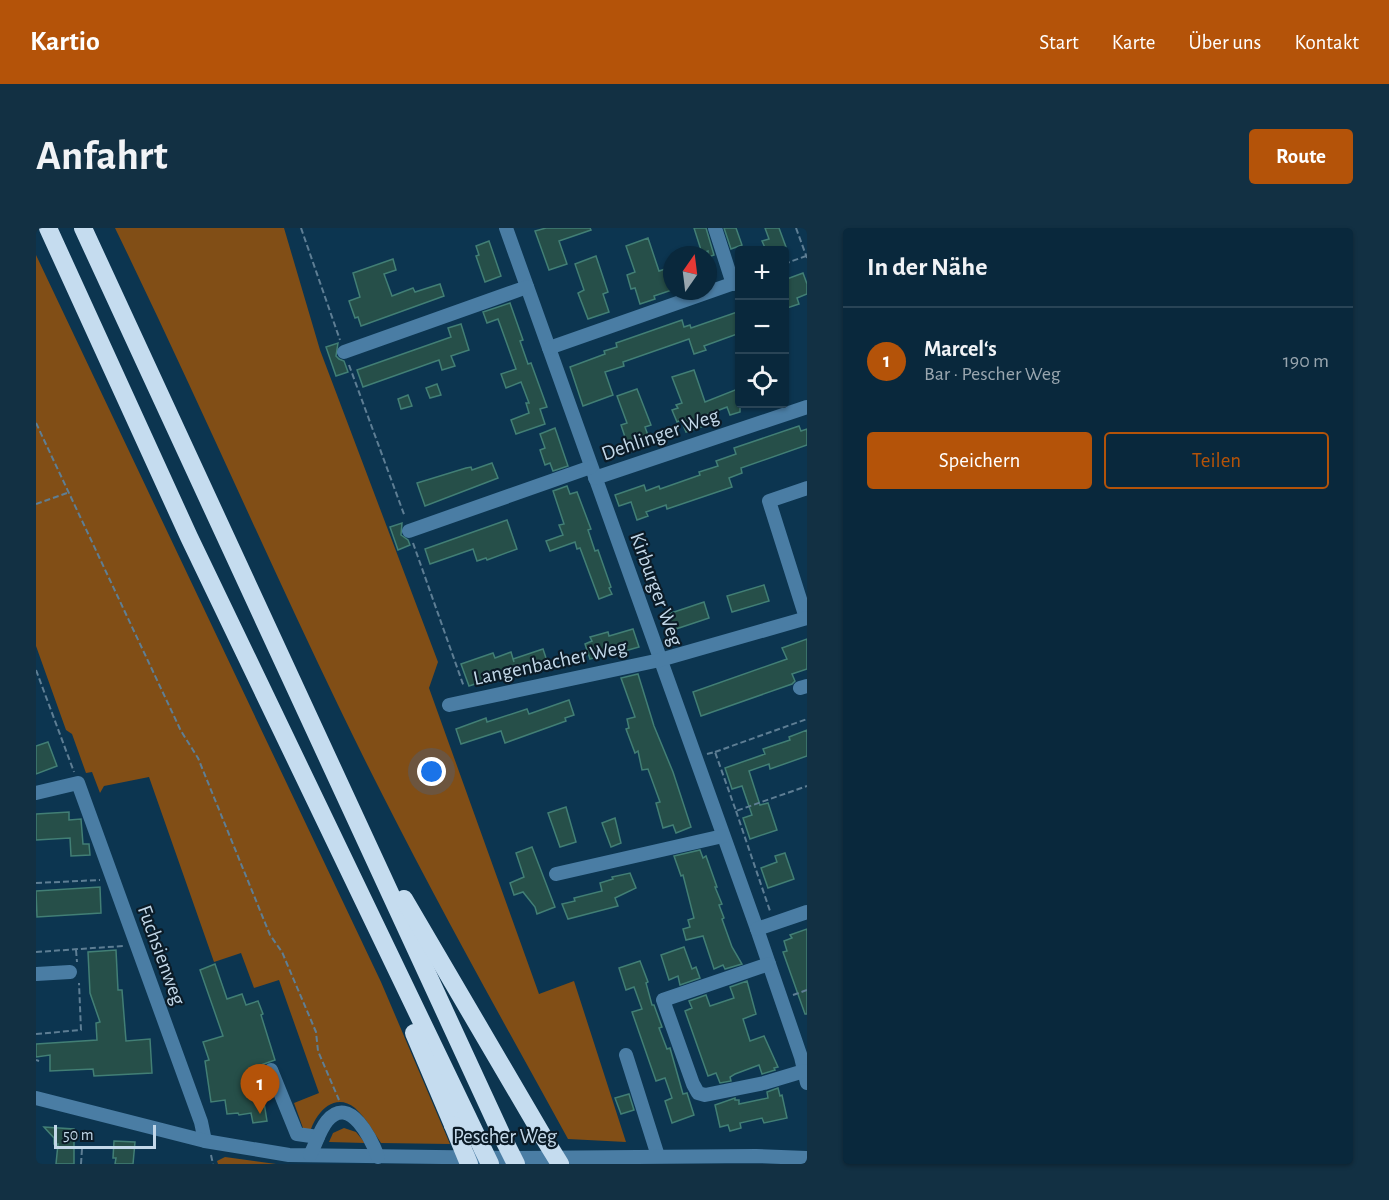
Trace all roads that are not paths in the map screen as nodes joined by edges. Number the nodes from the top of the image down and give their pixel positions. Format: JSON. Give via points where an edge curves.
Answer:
{"nodes":[{"id":1,"x":48,"y":228,"type":"edge"},
{"id":2,"x":83,"y":228,"type":"edge"},
{"id":3,"x":506,"y":228,"type":"edge"},
{"id":4,"x":715,"y":228,"type":"edge"},
{"id":5,"x":735,"y":279,"type":"edge"},
{"id":6,"x":735,"y":282,"type":"edge"},
{"id":7,"x":527,"y":287,"type":"junction"},
{"id":8,"x":549,"y":348,"type":"junction"},
{"id":9,"x":344,"y":352,"type":"road end"},
{"id":10,"x":807,"y":407,"type":"edge"},
{"id":11,"x":779,"y":409,"type":"edge"},
{"id":12,"x":593,"y":473,"type":"junction"},
{"id":13,"x":807,"y":488,"type":"edge"},
{"id":14,"x":409,"y":531,"type":"road end"},
{"id":15,"x":807,"y":618,"type":"edge"},
{"id":16,"x":660,"y":660,"type":"junction"},
{"id":17,"x":448,"y":705,"type":"dead end"},
{"id":18,"x":36,"y":793,"type":"edge"},
{"id":19,"x":361,"y":827,"type":"junction"},
{"id":20,"x":723,"y":836,"type":"junction"},
{"id":21,"x":556,"y":874,"type":"dead end"},
{"id":22,"x":807,"y":912,"type":"edge"},
{"id":23,"x":757,"y":929,"type":"junction"},
{"id":24,"x":769,"y":964,"type":"junction"},
{"id":25,"x":36,"y":975,"type":"edge"},
{"id":26,"x":75,"y":975,"type":"road end"},
{"id":27,"x":405,"y":990,"type":"junction"},
{"id":28,"x":626,"y":1055,"type":"dead end"},
{"id":29,"x":271,"y":1070,"type":"dead end"},
{"id":30,"x":805,"y":1077,"type":"edge"},
{"id":31,"x":36,"y":1098,"type":"edge"},
{"id":32,"x":318,"y":1137,"type":"junction"},
{"id":33,"x":205,"y":1141,"type":"junction"},
{"id":34,"x":310,"y":1155,"type":"junction"},
{"id":35,"x":658,"y":1156,"type":"junction"},
{"id":36,"x":378,"y":1157,"type":"junction"},
{"id":37,"x":807,"y":1158,"type":"edge"},
{"id":38,"x":469,"y":1164,"type":"edge"},
{"id":39,"x":490,"y":1164,"type":"edge"},
{"id":40,"x":516,"y":1164,"type":"edge"},
{"id":41,"x":560,"y":1164,"type":"edge"}],
"edges":[{"from":1,"to":27,"type":"highway","via":[[189,537]]},
{"from":2,"to":19,"type":"highway"},
{"from":3,"to":7,"type":"street","name":"Kirburger Weg"},
{"from":4,"to":5,"type":"street"},
{"from":6,"to":8,"type":"street"},
{"from":7,"to":8,"type":"street","name":"Kirburger Weg"},
{"from":7,"to":9,"type":"street"},
{"from":8,"to":12,"type":"street","name":"Kirburger Weg"},
{"from":10,"to":11,"type":"street","name":"Dehlinger Weg"},
{"from":11,"to":12,"type":"street","name":"Dehlinger Weg"},
{"from":12,"to":14,"type":"street","name":"Dehlinger Weg"},
{"from":12,"to":16,"type":"street","name":"Kirburger Weg"},
{"from":13,"to":15,"type":"street","via":[[769,501]]},
{"from":15,"to":16,"type":"street","name":"Langenbacher Weg"},
{"from":16,"to":17,"type":"street","name":"Langenbacher Weg"},
{"from":16,"to":20,"type":"street","name":"Kirburger Weg"},
{"from":18,"to":33,"type":"street","name":"Fuchsienweg","via":[[78,783]]},
{"from":19,"to":40,"type":"highway","bridge":true},
{"from":19,"to":41,"type":"highway","bridge":true},
{"from":20,"to":21,"type":"street"},
{"from":20,"to":23,"type":"street","name":"Kirburger Weg"},
{"from":22,"to":23,"type":"street"},
{"from":23,"to":24,"type":"street","name":"Kirburger Weg"},
{"from":24,"to":30,"type":"street","name":"Kirburger Weg"},
{"from":24,"to":30,"type":"street","name":"Kirburger Weg","via":[[663,1000],[698,1093],[705,1095]]},
{"from":25,"to":26,"type":"street"},
{"from":27,"to":38,"type":"highway","bridge":true,"via":[[414,1033]]},
{"from":27,"to":39,"type":"highway","bridge":true},
{"from":28,"to":35,"type":"street"},
{"from":29,"to":32,"type":"street","via":[[297,1134]]},
{"from":31,"to":33,"type":"street","name":"Pescher Weg"},
{"from":32,"to":34,"type":"street"},
{"from":32,"to":36,"type":"street","via":[[330,1118],[344,1114],[365,1129]]},
{"from":33,"to":34,"type":"street","name":"Pescher Weg"},
{"from":34,"to":36,"type":"street","name":"Pescher Weg"},
{"from":35,"to":36,"type":"street","name":"Pescher Weg"},
{"from":35,"to":37,"type":"street","name":"Pescher Weg"}]}
